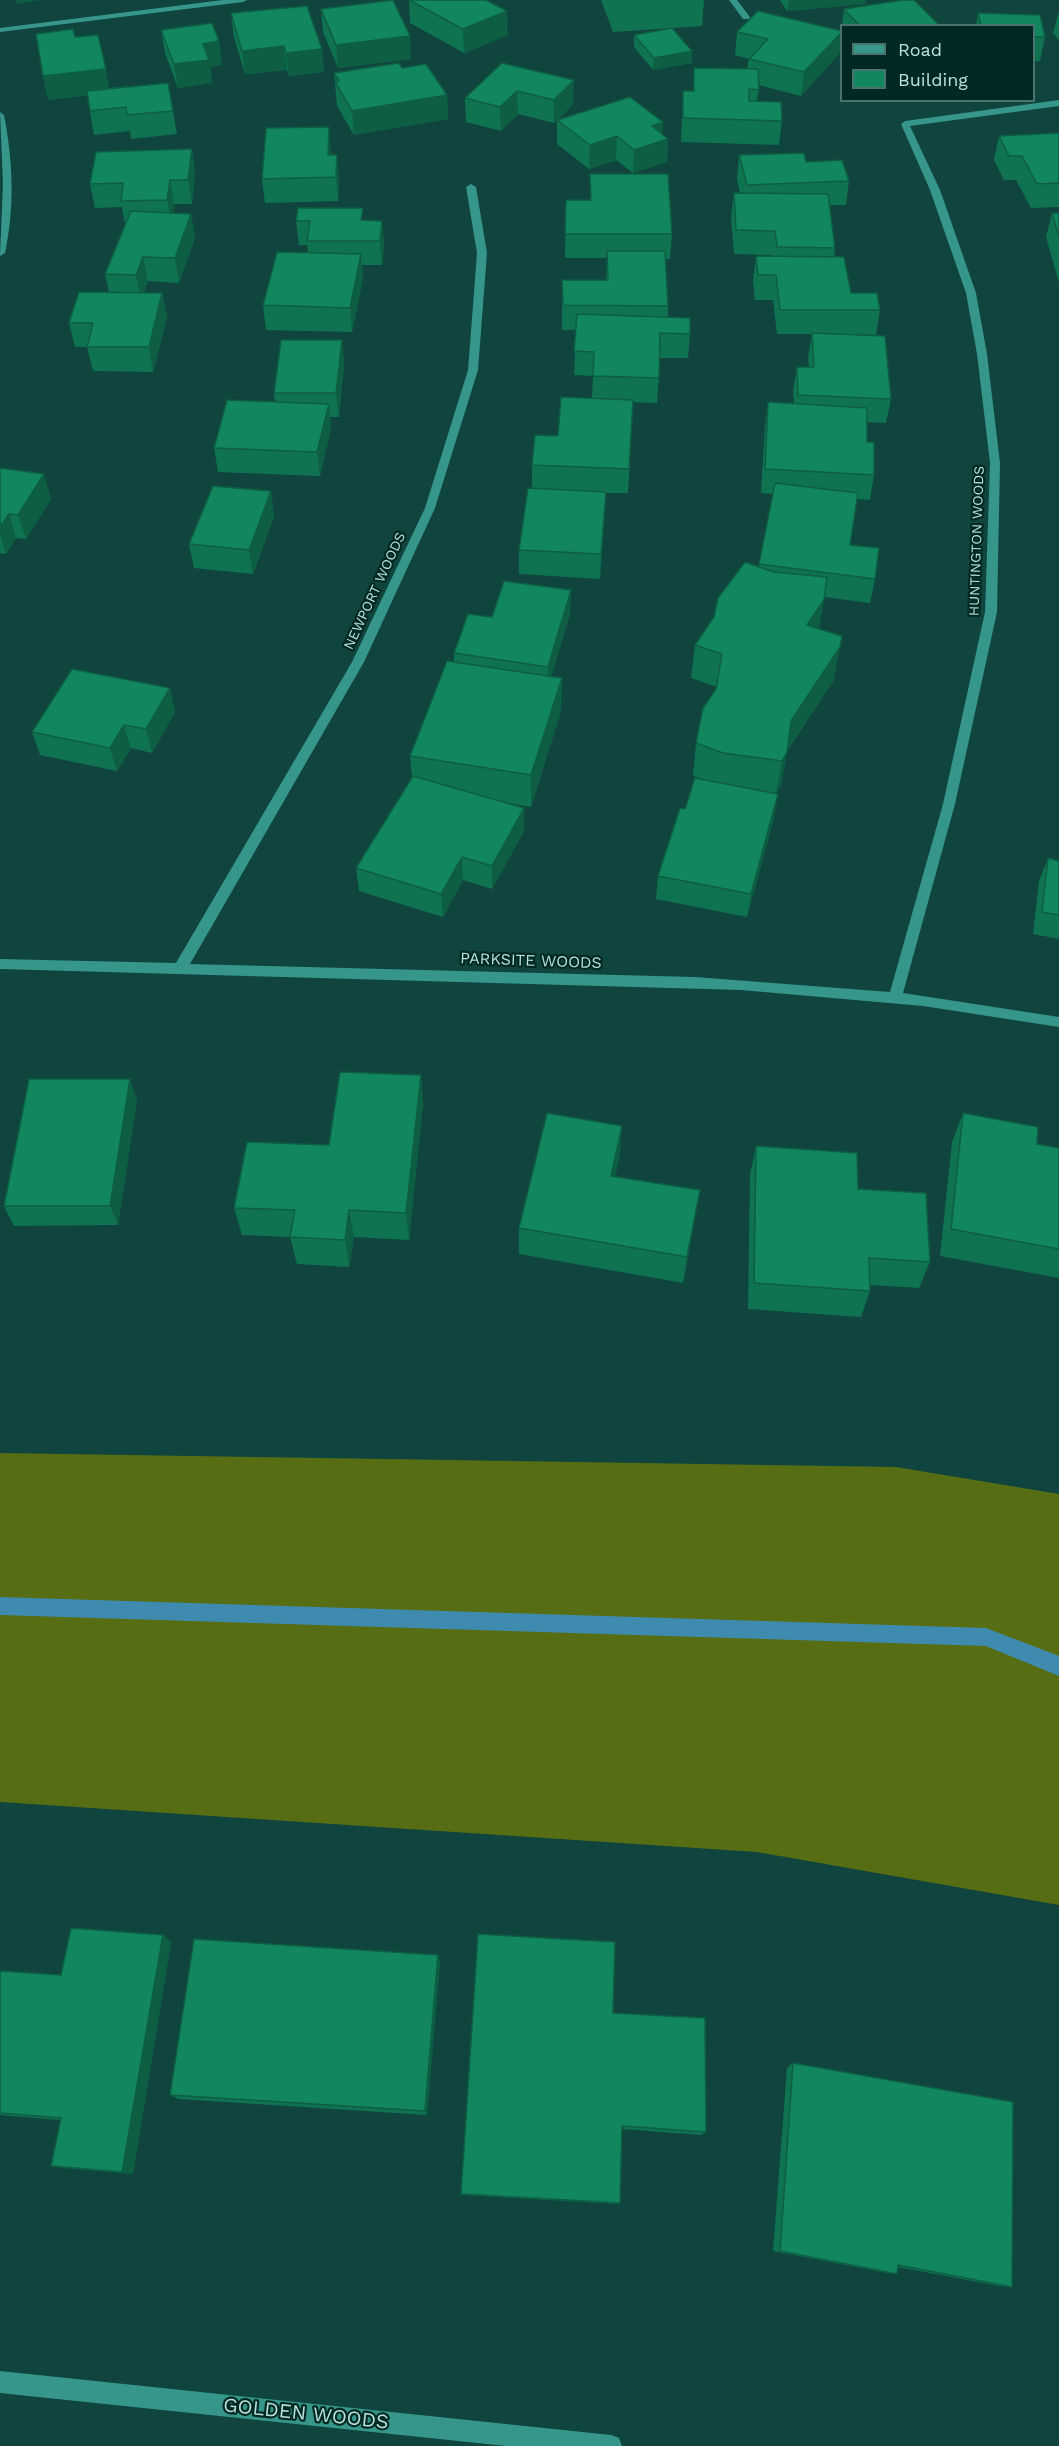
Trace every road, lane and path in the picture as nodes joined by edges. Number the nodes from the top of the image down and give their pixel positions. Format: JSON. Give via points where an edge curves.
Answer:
{"nodes":[{"id":1,"x":157,"y":0,"type":"edge"},
{"id":2,"x":243,"y":0,"type":"edge"},
{"id":3,"x":733,"y":0,"type":"edge"},
{"id":4,"x":163,"y":10,"type":"junction"},
{"id":5,"x":746,"y":17,"type":"dead end"},
{"id":6,"x":0,"y":30,"type":"edge"},
{"id":7,"x":1059,"y":103,"type":"edge"},
{"id":8,"x":0,"y":115,"type":"edge"},
{"id":9,"x":471,"y":187,"type":"dead end"},
{"id":10,"x":4,"y":191,"type":"edge"},
{"id":11,"x":0,"y":254,"type":"edge"},
{"id":12,"x":0,"y":964,"type":"edge"},
{"id":13,"x":180,"y":969,"type":"junction"},
{"id":14,"x":895,"y":998,"type":"junction"},
{"id":15,"x":1059,"y":1022,"type":"edge"},
{"id":16,"x":0,"y":2382,"type":"edge"},
{"id":17,"x":611,"y":2446,"type":"edge"}],
"edges":[{"from":1,"to":4,"type":"street"},
{"from":2,"to":4,"type":"street"},
{"from":3,"to":5,"type":"street"},
{"from":4,"to":6,"type":"street"},
{"from":7,"to":14,"type":"street","name":"HUNTINGTON WOODS","via":[[904,124],[935,190],[971,293],[995,463],[991,612],[949,804]]},
{"from":8,"to":10,"type":"street","via":[[8,158]]},
{"from":9,"to":13,"type":"street","name":"NEWPORT WOODS","via":[[482,253],[473,370],[430,508],[358,662]]},
{"from":10,"to":11,"type":"street","via":[[7,218]]},
{"from":12,"to":13,"type":"street","name":"PARKSITE WOODS"},
{"from":13,"to":14,"type":"street","name":"PARKSITE WOODS","via":[[695,982],[803,987]]},
{"from":14,"to":15,"type":"street","name":"PARKSITE WOODS","via":[[989,1008]]},
{"from":16,"to":17,"type":"street","name":"GOLDEN WOODS"}]}
